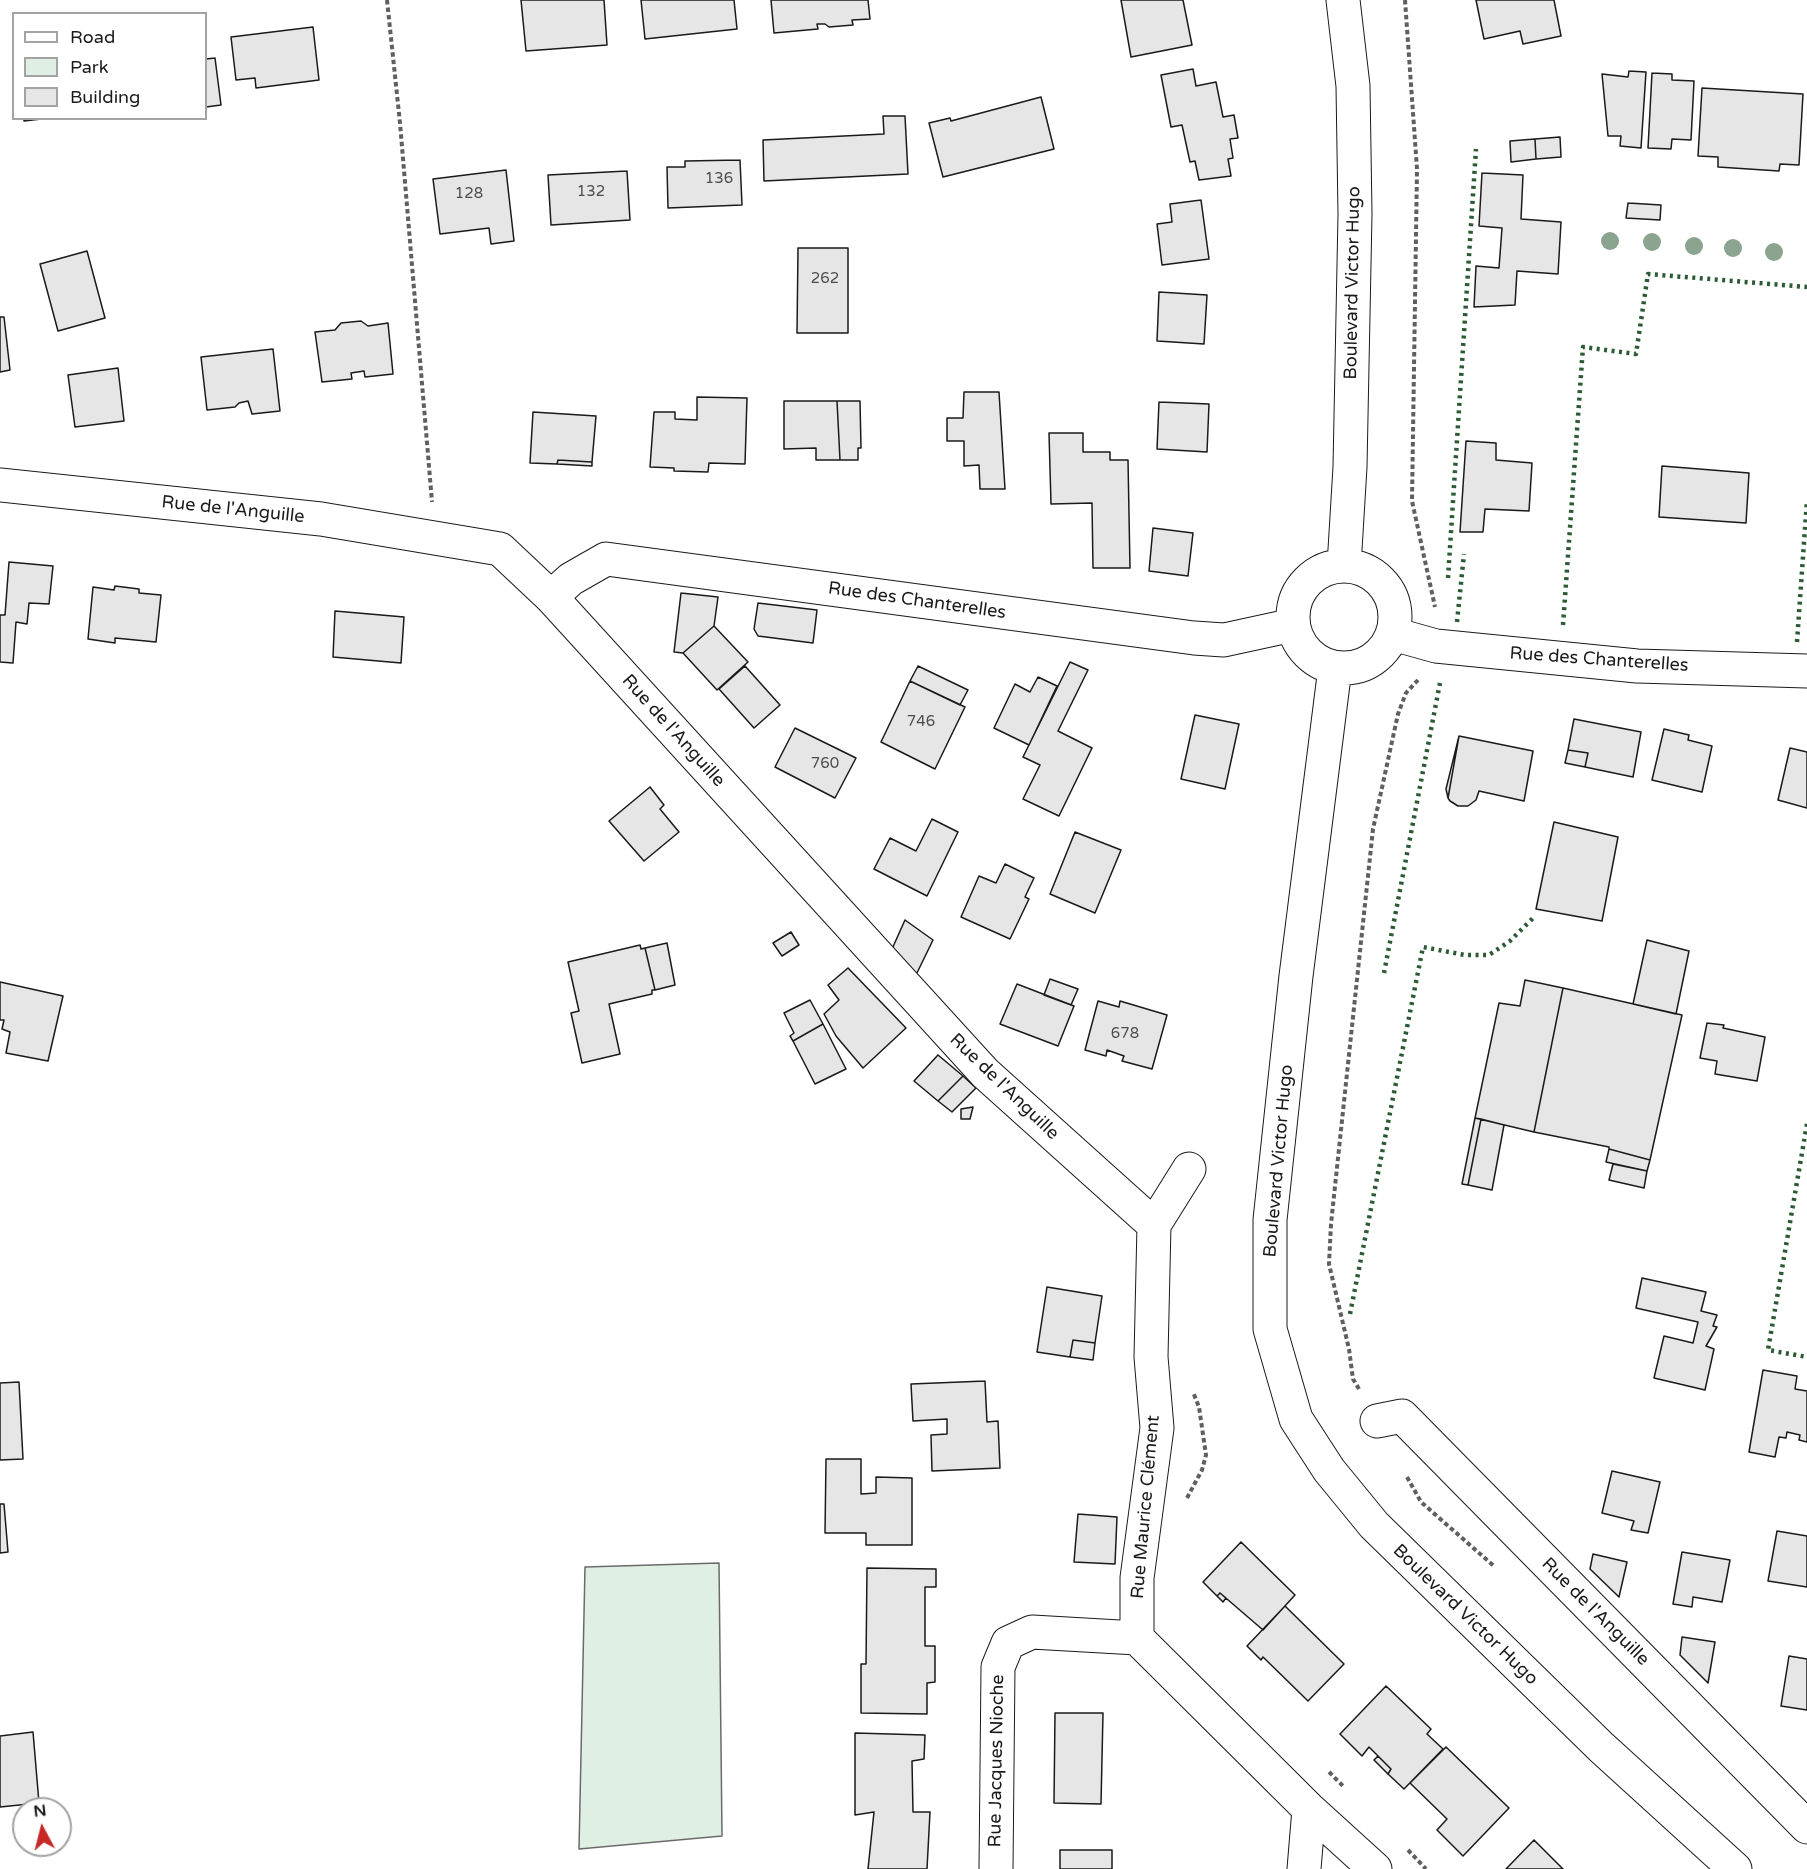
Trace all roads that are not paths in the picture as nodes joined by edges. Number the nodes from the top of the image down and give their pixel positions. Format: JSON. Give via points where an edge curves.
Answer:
{"nodes":[{"id":1,"x":1344,"y":0,"type":"edge"},
{"id":2,"x":0,"y":485,"type":"edge"},
{"id":3,"x":1344,"y":566,"type":"junction"},
{"id":4,"x":551,"y":597,"type":"junction"},
{"id":5,"x":1293,"y":625,"type":"junction"},
{"id":6,"x":1393,"y":634,"type":"junction"},
{"id":7,"x":1335,"y":668,"type":"junction"},
{"id":8,"x":1807,"y":671,"type":"edge"},
{"id":9,"x":1189,"y":1169,"type":"dead end"},
{"id":10,"x":1154,"y":1225,"type":"junction"},
{"id":11,"x":1377,"y":1421,"type":"road end"},
{"id":12,"x":1137,"y":1638,"type":"junction"},
{"id":13,"x":1309,"y":1809,"type":"junction"},
{"id":14,"x":1807,"y":1827,"type":"edge"},
{"id":15,"x":996,"y":1869,"type":"edge"},
{"id":16,"x":1304,"y":1869,"type":"edge"},
{"id":17,"x":1375,"y":1869,"type":"edge"},
{"id":18,"x":1735,"y":1869,"type":"edge"}],
"edges":[{"from":1,"to":3,"type":"street","name":"Boulevard Victor Hugo","via":[[1353,86],[1355,214]]},
{"from":2,"to":4,"type":"street","name":"Rue de l'Anguille","via":[[321,519],[500,549]]},
{"from":3,"to":5,"type":"street","via":[[1326,568],[1311,578],[1293,607]]},
{"from":3,"to":6,"type":"street","via":[[1360,568],[1386,587],[1394,602]]},
{"from":4,"to":5,"type":"street","name":"Rue des Chanterelles","via":[[571,579],[606,559],[1194,638],[1224,640]]},
{"from":4,"to":10,"type":"street","name":"Rue de l'Anguille","via":[[985,1073]]},
{"from":5,"to":7,"type":"street","via":[[1307,653]]},
{"from":6,"to":7,"type":"street","via":[[1386,647],[1364,665]]},
{"from":6,"to":8,"type":"street","name":"Rue des Chanterelles","via":[[1434,646],[1637,666]]},
{"from":7,"to":18,"type":"street","name":"Boulevard Victor Hugo","via":[[1270,1220],[1270,1329],[1296,1419],[1329,1470],[1374,1525],[1593,1739]]},
{"from":9,"to":10,"type":"street"},
{"from":10,"to":12,"type":"street","name":"Rue Maurice Clément","via":[[1151,1357],[1157,1428],[1137,1578]]},
{"from":11,"to":14,"type":"street","name":"Rue de l'Anguille","via":[[1402,1416]]},
{"from":12,"to":13,"type":"street"},
{"from":12,"to":15,"type":"street","name":"Rue Jacques Nioche","via":[[1032,1632],[1008,1643],[998,1667]]},
{"from":13,"to":16,"type":"street"},
{"from":13,"to":17,"type":"street"}]}
